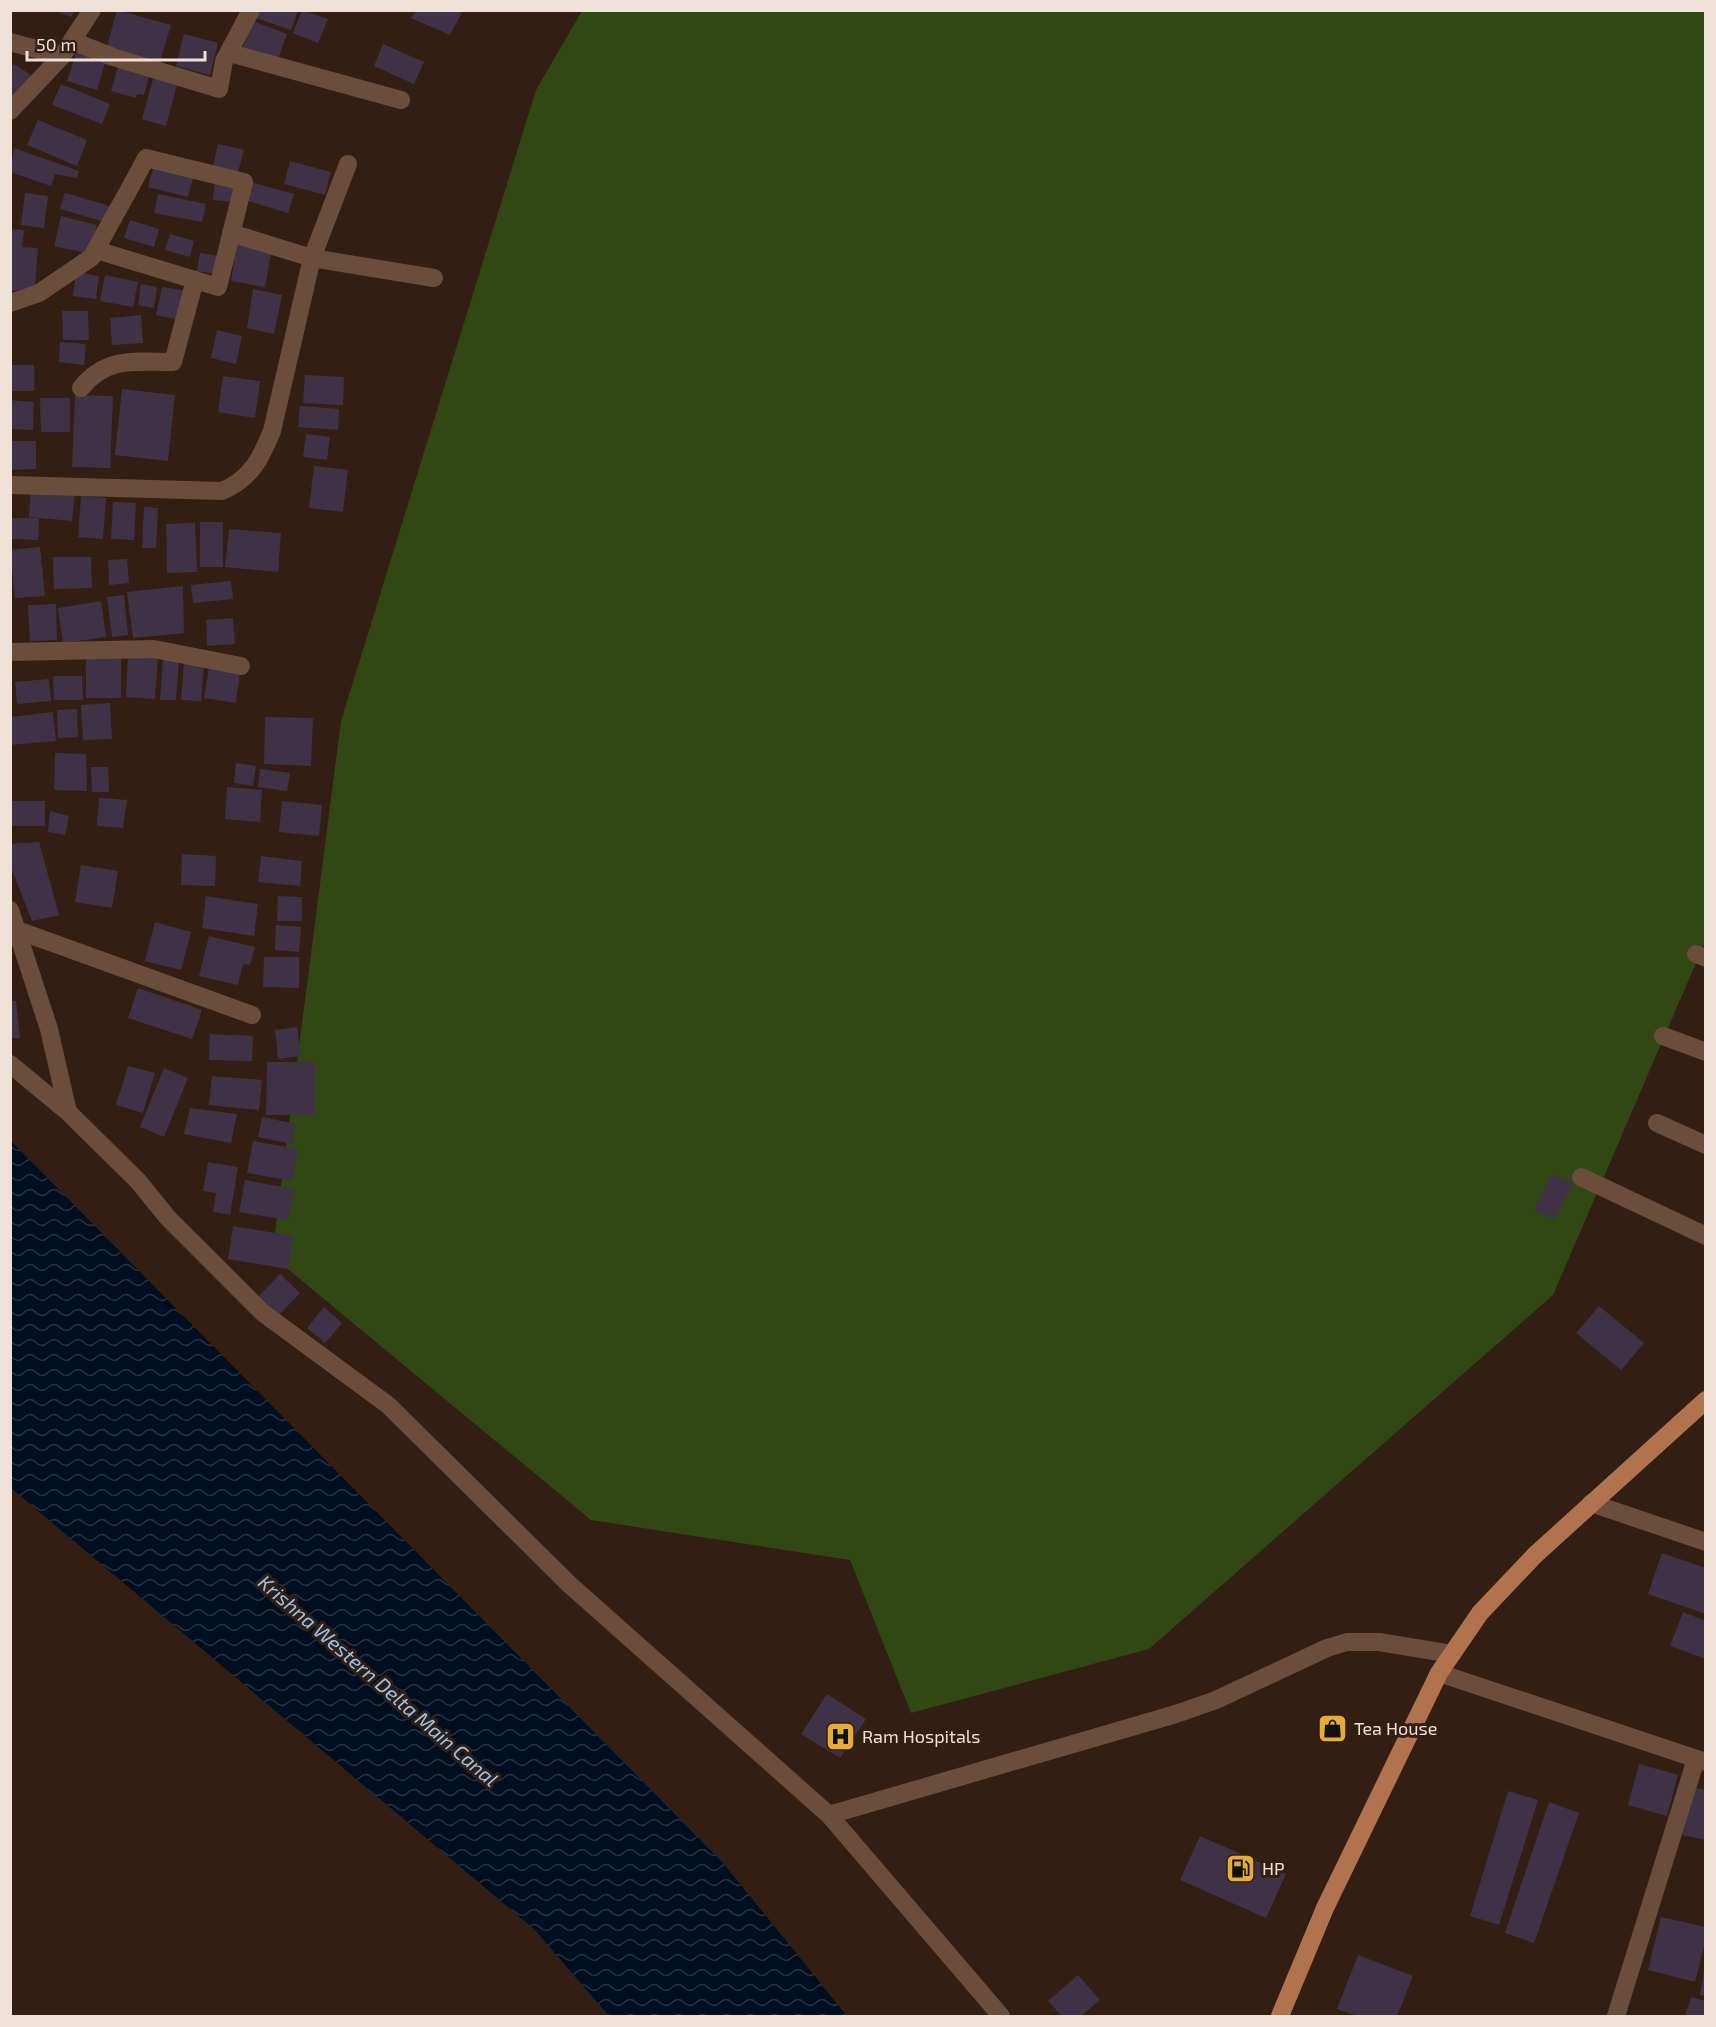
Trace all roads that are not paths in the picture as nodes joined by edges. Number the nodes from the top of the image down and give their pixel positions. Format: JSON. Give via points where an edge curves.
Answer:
{"nodes":[{"id":1,"x":92,"y":10,"type":"edge"},
{"id":2,"x":247,"y":12,"type":"edge"},
{"id":3,"x":10,"y":42,"type":"edge"},
{"id":4,"x":67,"y":48,"type":"junction"},
{"id":5,"x":230,"y":53,"type":"junction"},
{"id":6,"x":401,"y":100,"type":"dead end"},
{"id":7,"x":10,"y":111,"type":"edge"},
{"id":8,"x":348,"y":164,"type":"dead end"},
{"id":9,"x":231,"y":233,"type":"junction"},
{"id":10,"x":96,"y":250,"type":"junction"},
{"id":11,"x":312,"y":258,"type":"junction"},
{"id":12,"x":434,"y":278,"type":"dead end"},
{"id":13,"x":195,"y":280,"type":"junction"},
{"id":14,"x":10,"y":303,"type":"edge"},
{"id":15,"x":81,"y":388,"type":"dead end"},
{"id":16,"x":10,"y":484,"type":"edge"},
{"id":17,"x":10,"y":652,"type":"edge"},
{"id":18,"x":241,"y":666,"type":"dead end"},
{"id":19,"x":10,"y":910,"type":"edge"},
{"id":20,"x":17,"y":930,"type":"junction"},
{"id":21,"x":252,"y":1015,"type":"dead end"},
{"id":22,"x":1663,"y":1036,"type":"dead end"},
{"id":23,"x":1706,"y":1052,"type":"edge"},
{"id":24,"x":10,"y":1064,"type":"edge"},
{"id":25,"x":68,"y":1112,"type":"junction"},
{"id":26,"x":1657,"y":1123,"type":"dead end"},
{"id":27,"x":1706,"y":1145,"type":"edge"},
{"id":28,"x":1581,"y":1177,"type":"dead end"},
{"id":29,"x":1706,"y":1236,"type":"edge"},
{"id":30,"x":1706,"y":1400,"type":"edge"},
{"id":31,"x":1591,"y":1503,"type":"junction"},
{"id":32,"x":1706,"y":1542,"type":"edge"},
{"id":33,"x":1452,"y":1654,"type":"junction"},
{"id":34,"x":1439,"y":1673,"type":"junction"},
{"id":35,"x":1701,"y":1761,"type":"edge"},
{"id":36,"x":829,"y":1815,"type":"junction"},
{"id":37,"x":1001,"y":2016,"type":"edge"},
{"id":38,"x":1280,"y":2016,"type":"edge"},
{"id":39,"x":1616,"y":2016,"type":"edge"}],
"edges":[{"from":1,"to":4,"type":"street"},
{"from":2,"to":5,"type":"street"},
{"from":3,"to":4,"type":"street"},
{"from":4,"to":5,"type":"street","via":[[113,57],[219,89],[224,61]]},
{"from":4,"to":7,"type":"street"},
{"from":5,"to":6,"type":"street"},
{"from":8,"to":11,"type":"street"},
{"from":9,"to":10,"type":"street","via":[[244,182],[146,158]]},
{"from":9,"to":11,"type":"street"},
{"from":9,"to":13,"type":"street","via":[[218,287]]},
{"from":10,"to":13,"type":"street"},
{"from":10,"to":14,"type":"street","via":[[92,257],[39,293]]},
{"from":11,"to":12,"type":"street"},
{"from":11,"to":16,"type":"street","via":[[272,431],[261,458],[242,480],[222,491]]},
{"from":13,"to":15,"type":"street","via":[[173,362],[118,362],[91,376]]},
{"from":17,"to":18,"type":"street","via":[[154,649]]},
{"from":19,"to":20,"type":"street"},
{"from":20,"to":21,"type":"street"},
{"from":20,"to":25,"type":"street","via":[[49,1029]]},
{"from":22,"to":23,"type":"street"},
{"from":24,"to":25,"type":"street"},
{"from":25,"to":36,"type":"street","via":[[263,1313],[388,1405],[570,1586]]},
{"from":26,"to":27,"type":"street"},
{"from":28,"to":29,"type":"street"},
{"from":30,"to":31,"type":"main road"},
{"from":31,"to":32,"type":"street"},
{"from":31,"to":33,"type":"main road","via":[[1480,1613]]},
{"from":33,"to":34,"type":"main road"},
{"from":33,"to":36,"type":"street","via":[[1379,1642],[1347,1642],[1176,1714]]},
{"from":34,"to":35,"type":"street"},
{"from":34,"to":38,"type":"main road","via":[[1325,1908]]},
{"from":35,"to":39,"type":"street"},
{"from":36,"to":37,"type":"street"}]}
